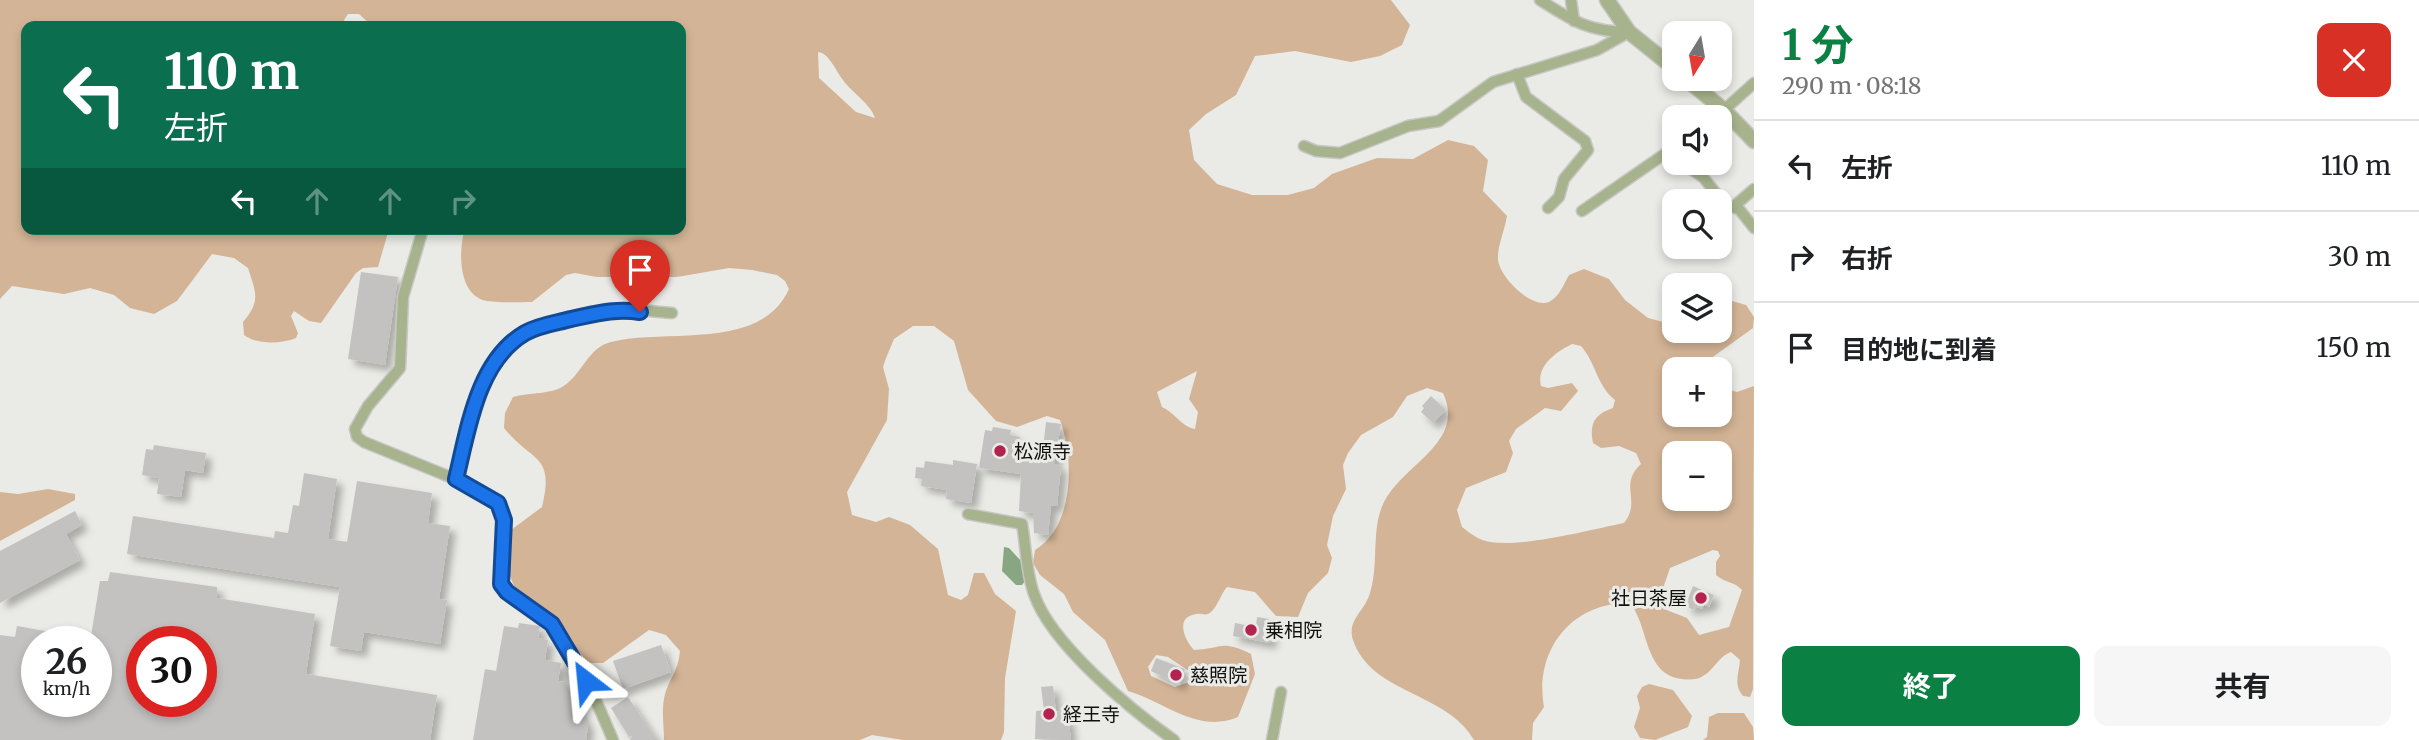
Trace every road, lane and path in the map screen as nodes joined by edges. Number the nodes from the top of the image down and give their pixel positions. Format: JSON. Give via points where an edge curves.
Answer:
{"nodes":[{"id":1,"x":1540,"y":0,"type":"edge"},
{"id":2,"x":1571,"y":0,"type":"edge"},
{"id":3,"x":1607,"y":0,"type":"edge"},
{"id":4,"x":1574,"y":21,"type":"junction"},
{"id":5,"x":1629,"y":32,"type":"junction"},
{"id":6,"x":1662,"y":59,"type":"edge"},
{"id":7,"x":1517,"y":74,"type":"junction"},
{"id":8,"x":1754,"y":83,"type":"edge"},
{"id":9,"x":1701,"y":91,"type":"edge"},
{"id":10,"x":1718,"y":105,"type":"edge"},
{"id":11,"x":1730,"y":105,"type":"edge"},
{"id":12,"x":1732,"y":118,"type":"edge"},
{"id":13,"x":1754,"y":141,"type":"edge"},
{"id":14,"x":1304,"y":146,"type":"dead end"},
{"id":15,"x":1662,"y":156,"type":"edge"},
{"id":16,"x":1700,"y":175,"type":"edge"},
{"id":17,"x":1754,"y":189,"type":"edge"},
{"id":18,"x":1733,"y":206,"type":"junction"},
{"id":19,"x":1548,"y":208,"type":"dead end"},
{"id":20,"x":1582,"y":211,"type":"dead end"},
{"id":21,"x":1754,"y":228,"type":"edge"},
{"id":22,"x":421,"y":235,"type":"edge"},
{"id":23,"x":673,"y":313,"type":"dead end"},
{"id":24,"x":456,"y":479,"type":"junction"},
{"id":25,"x":968,"y":514,"type":"dead end"},
{"id":26,"x":1281,"y":692,"type":"dead end"},
{"id":27,"x":613,"y":740,"type":"edge"},
{"id":28,"x":1174,"y":740,"type":"edge"},
{"id":29,"x":1272,"y":740,"type":"edge"}],
"edges":[{"from":1,"to":4,"type":"street"},
{"from":2,"to":4,"type":"street"},
{"from":3,"to":5,"type":"street"},
{"from":4,"to":5,"type":"street","via":[[1597,31]]},
{"from":5,"to":6,"type":"street"},
{"from":5,"to":7,"type":"street","via":[[1597,50]]},
{"from":7,"to":14,"type":"street","via":[[1493,82],[1439,121],[1408,126],[1340,153]]},
{"from":7,"to":19,"type":"street","via":[[1526,97],[1585,141],[1588,150]]},
{"from":8,"to":11,"type":"street"},
{"from":9,"to":10,"type":"street"},
{"from":12,"to":13,"type":"street"},
{"from":15,"to":20,"type":"street"},
{"from":16,"to":18,"type":"street","via":[[1726,205]]},
{"from":17,"to":18,"type":"street"},
{"from":18,"to":21,"type":"street"},
{"from":22,"to":24,"type":"street","via":[[403,298],[400,368],[355,429],[364,442]]},
{"from":23,"to":24,"type":"street","via":[[607,310],[538,328],[510,344],[492,365],[479,397]]},
{"from":24,"to":27,"type":"street","via":[[501,509],[501,584],[559,633]]},
{"from":25,"to":28,"type":"street","via":[[1022,524],[1033,593],[1051,626],[1139,716]]},
{"from":26,"to":29,"type":"street"}]}
